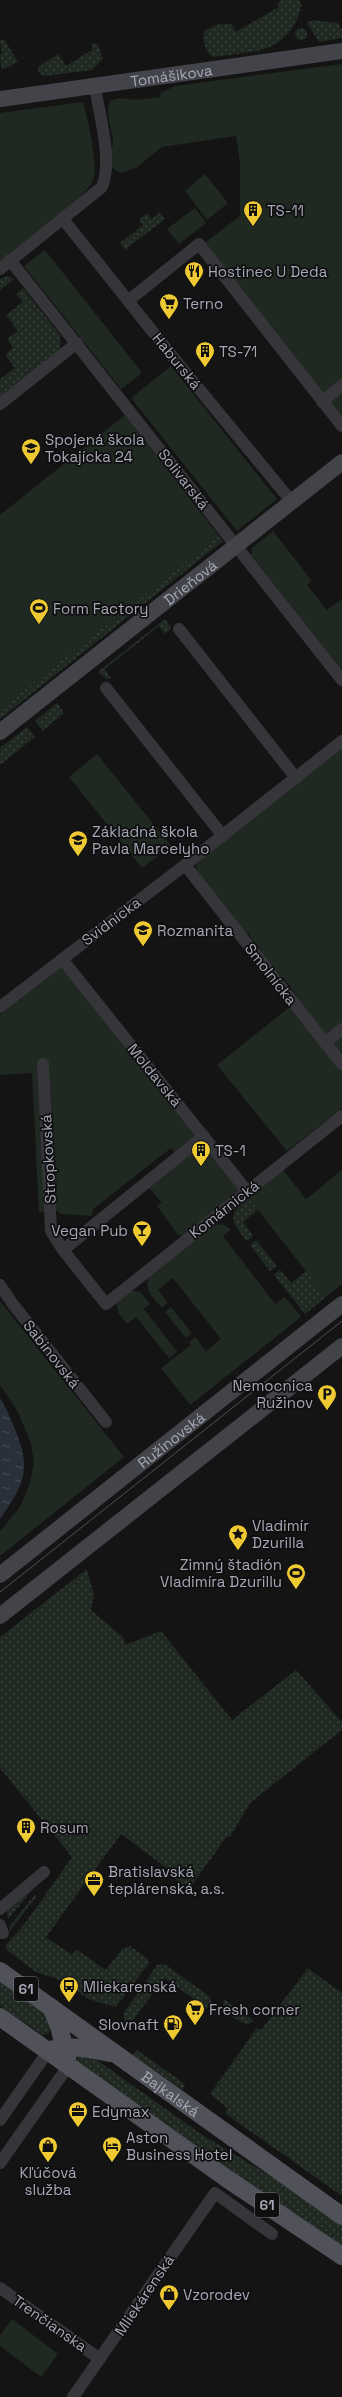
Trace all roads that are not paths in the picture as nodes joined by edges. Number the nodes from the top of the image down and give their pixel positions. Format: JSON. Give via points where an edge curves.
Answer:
{"nodes":[{"id":1,"x":342,"y":51,"type":"edge"},
{"id":2,"x":95,"y":86,"type":"junction"},
{"id":3,"x":0,"y":99,"type":"edge"},
{"id":4,"x":63,"y":219,"type":"junction"},
{"id":5,"x":10,"y":260,"type":"junction"},
{"id":6,"x":0,"y":268,"type":"edge"},
{"id":7,"x":128,"y":301,"type":"junction"},
{"id":8,"x":77,"y":343,"type":"junction"},
{"id":9,"x":342,"y":385,"type":"edge"},
{"id":10,"x":322,"y":402,"type":"junction"},
{"id":11,"x":0,"y":404,"type":"edge"},
{"id":12,"x":342,"y":426,"type":"edge"},
{"id":13,"x":342,"y":462,"type":"edge"},
{"id":14,"x":292,"y":502,"type":"junction"},
{"id":15,"x":236,"y":546,"type":"junction"},
{"id":16,"x":179,"y":629,"type":"dead end"},
{"id":17,"x":342,"y":680,"type":"edge"},
{"id":18,"x":106,"y":688,"type":"dead end"},
{"id":19,"x":0,"y":732,"type":"edge"},
{"id":20,"x":342,"y":741,"type":"edge"},
{"id":21,"x":296,"y":778,"type":"junction"},
{"id":22,"x":223,"y":836,"type":"junction"},
{"id":23,"x":185,"y":865,"type":"junction"},
{"id":24,"x":62,"y":959,"type":"junction"},
{"id":25,"x":0,"y":1007,"type":"edge"},
{"id":26,"x":342,"y":1029,"type":"edge"},
{"id":27,"x":325,"y":1042,"type":"junction"},
{"id":28,"x":43,"y":1064,"type":"dead end"},
{"id":29,"x":342,"y":1064,"type":"edge"},
{"id":30,"x":342,"y":1116,"type":"edge"},
{"id":31,"x":204,"y":1136,"type":"junction"},
{"id":32,"x":247,"y":1191,"type":"junction"},
{"id":33,"x":63,"y":1250,"type":"junction"},
{"id":34,"x":0,"y":1285,"type":"edge"},
{"id":35,"x":106,"y":1304,"type":"joint"},
{"id":36,"x":342,"y":1304,"type":"edge"},
{"id":37,"x":342,"y":1346,"type":"edge"},
{"id":38,"x":106,"y":1422,"type":"dead end"},
{"id":39,"x":0,"y":1575,"type":"edge"},
{"id":40,"x":0,"y":1616,"type":"edge"},
{"id":41,"x":44,"y":1872,"type":"dead end"},
{"id":42,"x":0,"y":1909,"type":"edge"},
{"id":43,"x":0,"y":1971,"type":"edge"},
{"id":44,"x":51,"y":2007,"type":"junction"},
{"id":45,"x":0,"y":2016,"type":"edge"},
{"id":46,"x":57,"y":2048,"type":"junction"},
{"id":47,"x":119,"y":2056,"type":"junction"},
{"id":48,"x":69,"y":2065,"type":"junction"},
{"id":49,"x":0,"y":2120,"type":"edge"},
{"id":50,"x":0,"y":2163,"type":"edge"},
{"id":51,"x":342,"y":2216,"type":"edge"},
{"id":52,"x":272,"y":2234,"type":"dead end"},
{"id":53,"x":342,"y":2256,"type":"edge"},
{"id":54,"x":0,"y":2288,"type":"edge"},
{"id":55,"x":100,"y":2359,"type":"junction"},
{"id":56,"x":73,"y":2397,"type":"edge"}],
"edges":[{"from":1,"to":2,"type":"street","name":"Tomášikova"},
{"from":2,"to":3,"type":"street","name":"Tomášikova"},
{"from":2,"to":4,"type":"street","via":[[105,152],[105,178],[102,187]]},
{"from":4,"to":5,"type":"street"},
{"from":4,"to":7,"type":"street","name":"Haburská"},
{"from":5,"to":6,"type":"street"},
{"from":5,"to":8,"type":"street","name":"Solivarská"},
{"from":7,"to":10,"type":"street","via":[[199,244]]},
{"from":7,"to":14,"type":"street","name":"Haburská"},
{"from":8,"to":11,"type":"street"},
{"from":8,"to":15,"type":"street","name":"Solivarská"},
{"from":9,"to":10,"type":"street"},
{"from":10,"to":12,"type":"street"},
{"from":13,"to":14,"type":"street","name":"Drieňová"},
{"from":14,"to":15,"type":"street","name":"Drieňová"},
{"from":15,"to":17,"type":"street","name":"Solivarská"},
{"from":15,"to":19,"type":"street","name":"Drieňová"},
{"from":16,"to":21,"type":"street"},
{"from":18,"to":22,"type":"street"},
{"from":20,"to":21,"type":"street","name":"Svidnícka"},
{"from":21,"to":22,"type":"street","name":"Svidnícka"},
{"from":22,"to":23,"type":"street","name":"Svidnícka"},
{"from":23,"to":24,"type":"street","name":"Svidnícka"},
{"from":23,"to":27,"type":"street","name":"Smolnícka"},
{"from":24,"to":25,"type":"street","name":"Svidnícka"},
{"from":24,"to":31,"type":"street","name":"Moldavská"},
{"from":26,"to":27,"type":"street"},
{"from":27,"to":29,"type":"street","name":"Smolnícka"},
{"from":28,"to":33,"type":"street","name":"Stropkovská","via":[[51,1231]]},
{"from":30,"to":32,"type":"street","name":"Komárnická"},
{"from":31,"to":32,"type":"street","name":"Moldavská"},
{"from":31,"to":33,"type":"street"},
{"from":32,"to":35,"type":"street","name":"Komárnická"},
{"from":33,"to":35,"type":"street","name":"Stropkovská"},
{"from":34,"to":38,"type":"street","name":"Sabinovská","via":[[12,1304]]},
{"from":36,"to":39,"type":"street","name":"Ružinovská"},
{"from":37,"to":40,"type":"street"},
{"from":41,"to":42,"type":"street"},
{"from":43,"to":44,"type":"main road","name":"Bajkalská","number":"61"},
{"from":44,"to":46,"type":"main road"},
{"from":44,"to":47,"type":"main road","name":"Bajkalská","number":"61"},
{"from":45,"to":46,"type":"main road","number":"61"},
{"from":46,"to":47,"type":"main road","via":[[90,2049]]},
{"from":46,"to":48,"type":"main road"},
{"from":46,"to":49,"type":"street"},
{"from":47,"to":51,"type":"main road","name":"Bajkalská","number":"61"},
{"from":48,"to":50,"type":"street"},
{"from":48,"to":53,"type":"main road","number":"61","via":[[226,2178]]},
{"from":52,"to":55,"type":"street","name":"Mliekárenská","via":[[217,2189]]},
{"from":54,"to":55,"type":"street","name":"Trenčianska"},
{"from":55,"to":56,"type":"street","name":"Mliekárenská"}]}
